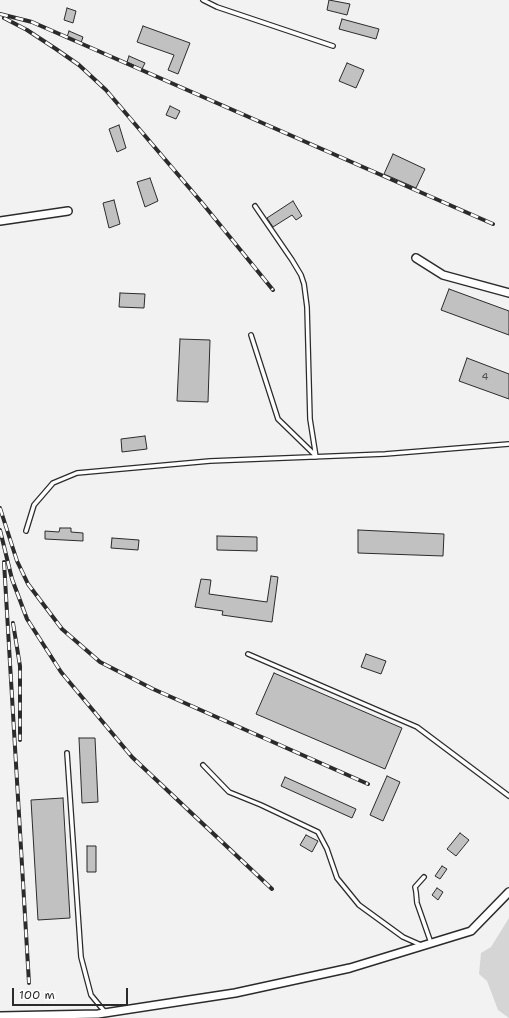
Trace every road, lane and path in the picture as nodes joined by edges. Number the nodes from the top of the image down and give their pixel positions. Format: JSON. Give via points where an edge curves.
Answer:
{"nodes":[{"id":1,"x":203,"y":0,"type":"edge"},
{"id":2,"x":333,"y":46,"type":"dead end"},
{"id":3,"x":255,"y":206,"type":"dead end"},
{"id":4,"x":68,"y":211,"type":"dead end"},
{"id":5,"x":0,"y":221,"type":"edge"},
{"id":6,"x":416,"y":258,"type":"dead end"},
{"id":7,"x":509,"y":293,"type":"edge"},
{"id":8,"x":251,"y":335,"type":"dead end"},
{"id":9,"x":509,"y":444,"type":"edge"},
{"id":10,"x":316,"y":457,"type":"junction"},
{"id":11,"x":26,"y":531,"type":"dead end"},
{"id":12,"x":248,"y":654,"type":"dead end"},
{"id":13,"x":67,"y":753,"type":"dead end"},
{"id":14,"x":203,"y":765,"type":"dead end"},
{"id":15,"x":509,"y":796,"type":"edge"},
{"id":16,"x":424,"y":877,"type":"dead end"},
{"id":17,"x":509,"y":892,"type":"edge"},
{"id":18,"x":431,"y":943,"type":"junction"},
{"id":19,"x":422,"y":946,"type":"junction"},
{"id":20,"x":106,"y":1013,"type":"junction"},
{"id":21,"x":0,"y":1016,"type":"edge"}],
"edges":[{"from":1,"to":2,"type":"lane"},
{"from":3,"to":10,"type":"lane","via":[[292,260],[304,284],[310,419]]},
{"from":4,"to":5,"type":"street"},
{"from":6,"to":7,"type":"street","via":[[443,275]]},
{"from":8,"to":10,"type":"lane","via":[[278,419]]},
{"from":9,"to":10,"type":"lane"},
{"from":10,"to":11,"type":"lane","via":[[210,461],[77,473],[53,483],[34,505]]},
{"from":12,"to":15,"type":"lane","via":[[417,727]]},
{"from":13,"to":20,"type":"lane","via":[[81,957],[91,995]]},
{"from":14,"to":19,"type":"lane","via":[[229,792],[262,804],[318,832],[337,878],[359,904],[403,937]]},
{"from":16,"to":18,"type":"lane","via":[[416,887],[417,903]]},
{"from":17,"to":18,"type":"street","via":[[471,931]]},
{"from":18,"to":19,"type":"street"},
{"from":19,"to":20,"type":"street","via":[[350,968],[243,991]]},
{"from":20,"to":21,"type":"street"}]}
